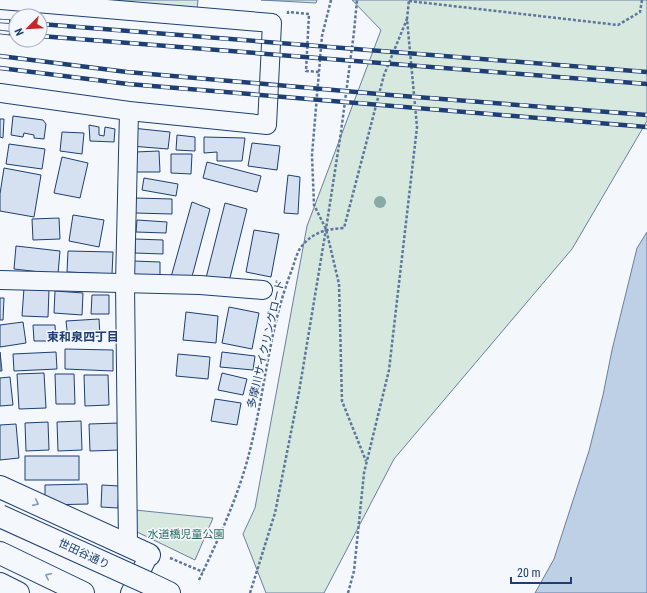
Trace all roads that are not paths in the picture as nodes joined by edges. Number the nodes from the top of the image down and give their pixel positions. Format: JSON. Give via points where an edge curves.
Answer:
{"nodes":[{"id":1,"x":1,"y":0,"type":"edge"},
{"id":2,"x":0,"y":93,"type":"edge"},
{"id":3,"x":129,"y":110,"type":"junction"},
{"id":4,"x":0,"y":280,"type":"edge"},
{"id":5,"x":125,"y":283,"type":"junction"},
{"id":6,"x":263,"y":290,"type":"dead end"},
{"id":7,"x":0,"y":487,"type":"edge"},
{"id":8,"x":0,"y":516,"type":"edge"},
{"id":9,"x":128,"y":544,"type":"junction"},
{"id":10,"x":0,"y":553,"type":"edge"},
{"id":11,"x":149,"y":555,"type":"joint"},
{"id":12,"x":0,"y":584,"type":"edge"},
{"id":13,"x":139,"y":588,"type":"edge"},
{"id":14,"x":18,"y":593,"type":"edge"},
{"id":15,"x":83,"y":593,"type":"edge"},
{"id":16,"x":169,"y":593,"type":"edge"}],
"edges":[{"from":1,"to":3,"type":"street","via":[[272,23],[267,125]]},
{"from":2,"to":3,"type":"street"},
{"from":3,"to":5,"type":"street"},
{"from":4,"to":5,"type":"street"},
{"from":5,"to":6,"type":"street"},
{"from":5,"to":9,"type":"street"},
{"from":7,"to":9,"type":"main road","one_way":true},
{"from":8,"to":13,"type":"main road","name":"世田谷通り","bridge":true},
{"from":9,"to":11,"type":"main road"},
{"from":15,"to":10,"type":"main road","one_way":true},
{"from":11,"to":13,"type":"street"},
{"from":12,"to":14,"type":"main road"},
{"from":13,"to":16,"type":"main road","name":"世田谷通り"}]}
